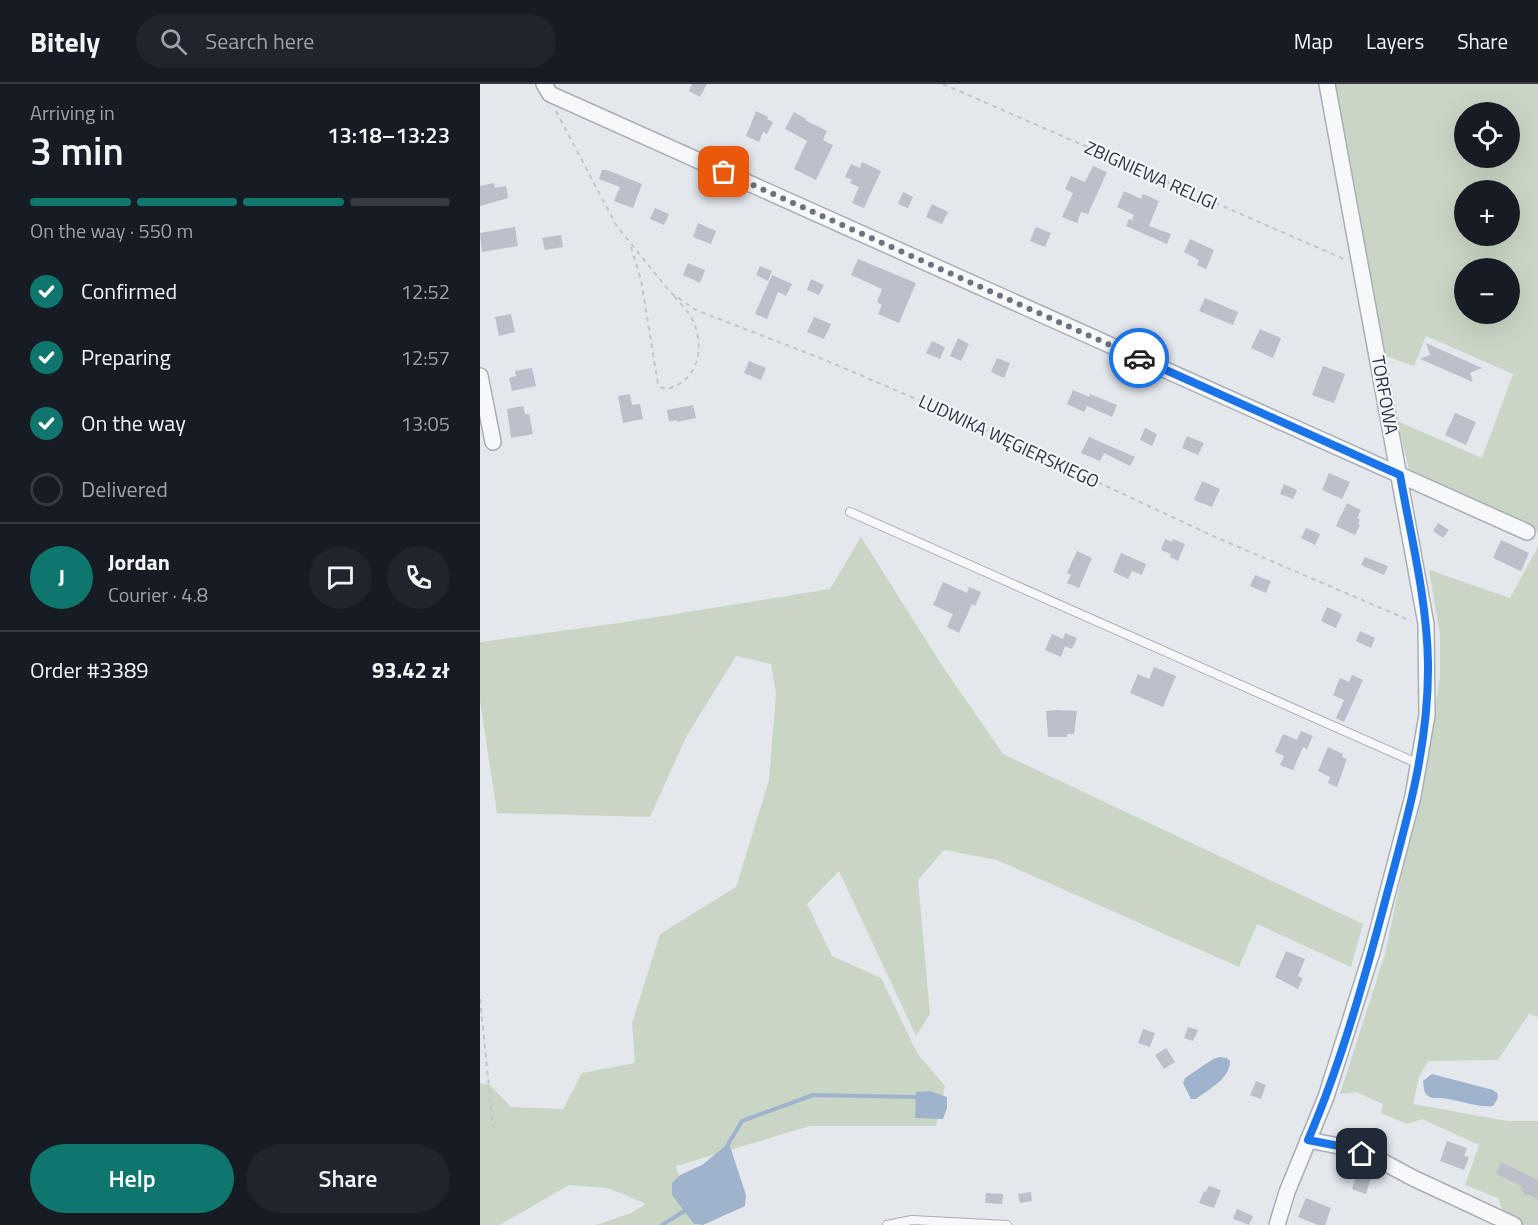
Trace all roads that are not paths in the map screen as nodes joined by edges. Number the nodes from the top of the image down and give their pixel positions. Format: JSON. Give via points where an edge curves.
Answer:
{"nodes":[{"id":1,"x":1328,"y":84,"type":"edge"},
{"id":2,"x":547,"y":89,"type":"edge"},
{"id":3,"x":480,"y":376,"type":"edge"},
{"id":4,"x":493,"y":442,"type":"dead end"},
{"id":5,"x":1400,"y":475,"type":"junction"},
{"id":6,"x":850,"y":512,"type":"dead end"},
{"id":7,"x":1527,"y":532,"type":"dead end"},
{"id":8,"x":1420,"y":765,"type":"junction"},
{"id":9,"x":1308,"y":1140,"type":"junction"},
{"id":10,"x":887,"y":1225,"type":"edge"},
{"id":11,"x":1006,"y":1225,"type":"edge"},
{"id":12,"x":1277,"y":1225,"type":"edge"},
{"id":13,"x":1514,"y":1225,"type":"edge"}],
"edges":[{"from":1,"to":5,"type":"street","name":"TORFOWA"},
{"from":2,"to":5,"type":"street"},
{"from":3,"to":4,"type":"street"},
{"from":5,"to":7,"type":"street"},
{"from":5,"to":8,"type":"street","name":"TORFOWA","via":[[1426,624],[1427,715]]},
{"from":6,"to":8,"type":"lane"},
{"from":8,"to":9,"type":"street","name":"TORFOWA","via":[[1372,952],[1326,1097]]},
{"from":9,"to":12,"type":"street","name":"TORFOWA"},
{"from":9,"to":13,"type":"street","via":[[1376,1158]]},
{"from":10,"to":11,"type":"lane","via":[[912,1220]]}]}
